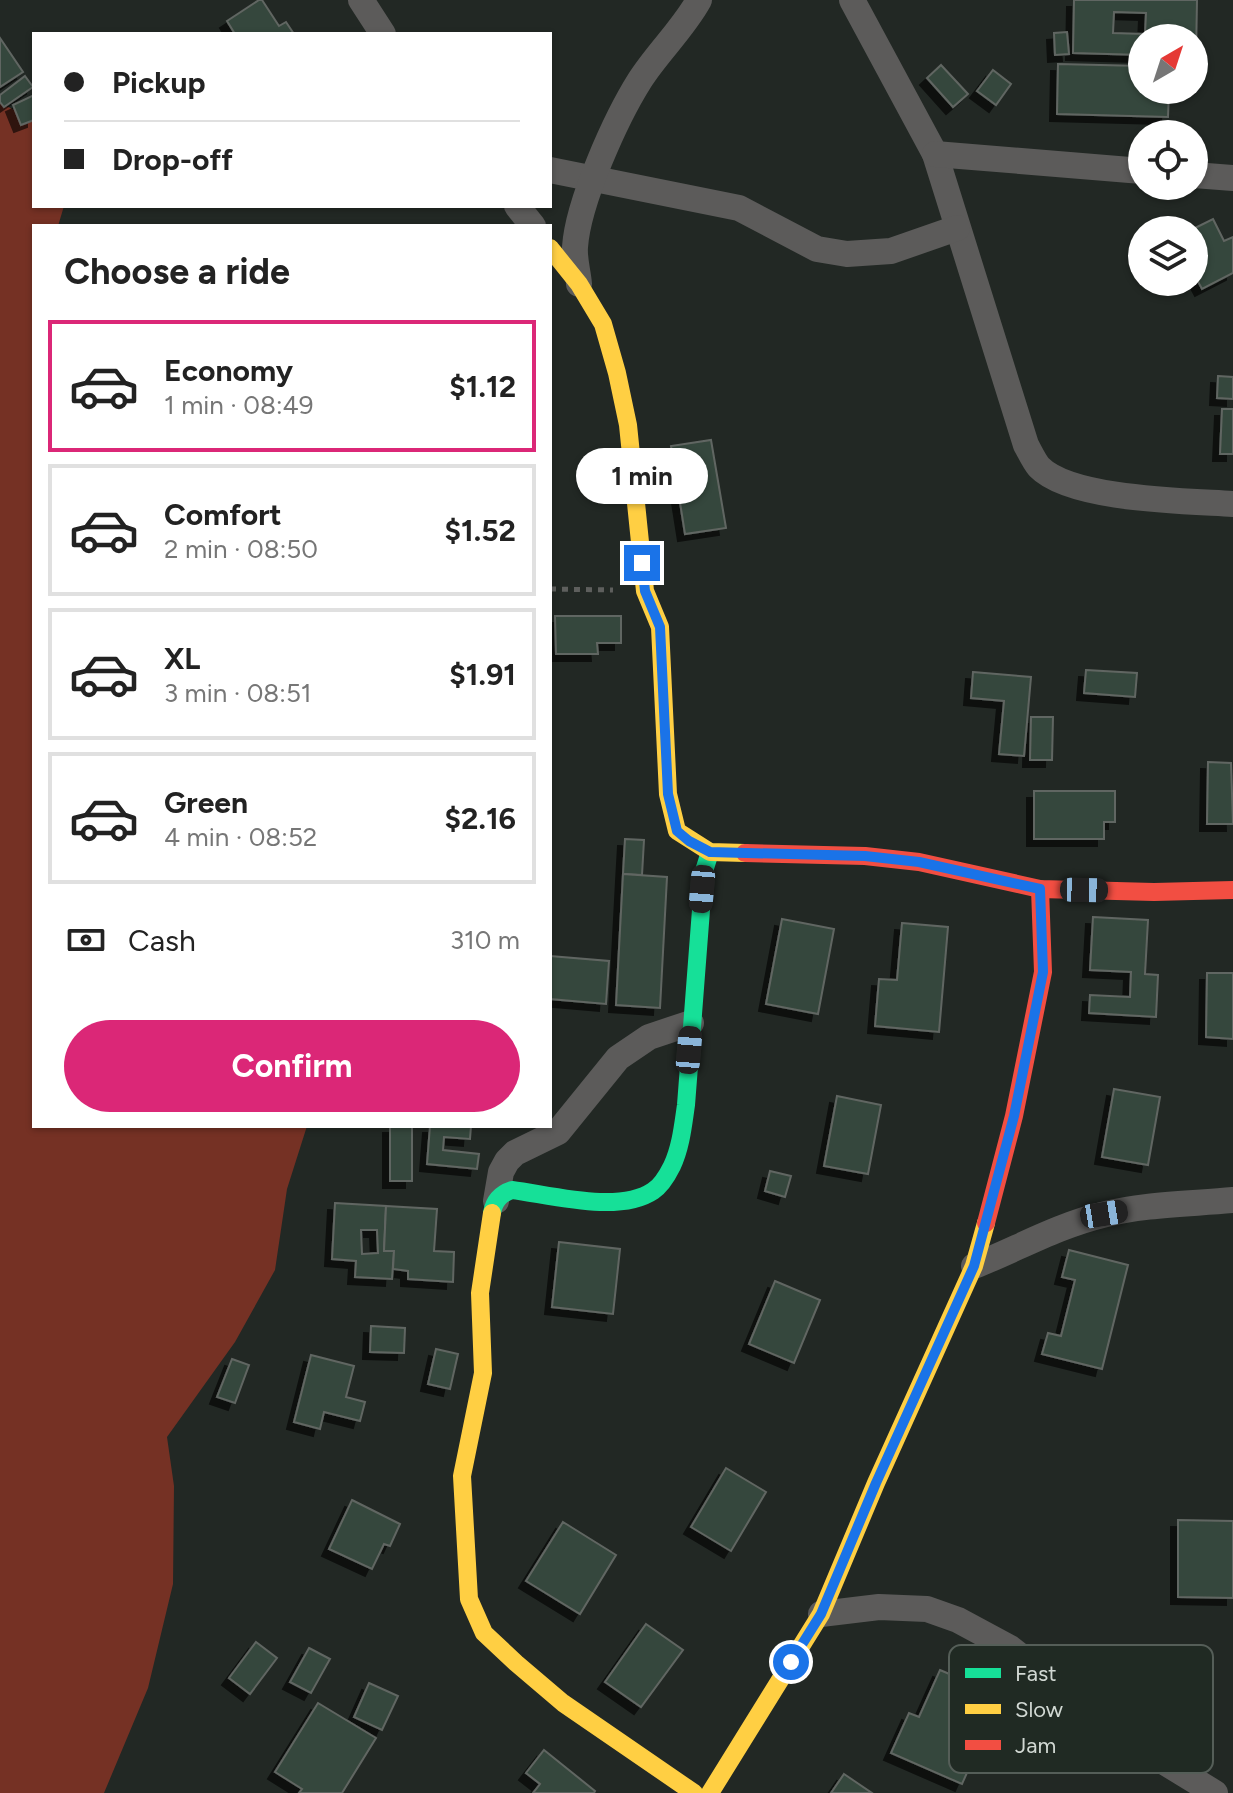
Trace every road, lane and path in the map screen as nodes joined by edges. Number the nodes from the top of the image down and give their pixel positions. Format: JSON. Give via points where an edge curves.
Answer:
{"nodes":[{"id":1,"x":361,"y":0,"type":"edge"},
{"id":2,"x":699,"y":0,"type":"edge"},
{"id":3,"x":852,"y":0,"type":"edge"},
{"id":4,"x":382,"y":32,"type":"edge"},
{"id":5,"x":935,"y":154,"type":"junction"},
{"id":6,"x":552,"y":170,"type":"edge"},
{"id":7,"x":1128,"y":170,"type":"edge"},
{"id":8,"x":1208,"y":176,"type":"edge"},
{"id":9,"x":1233,"y":178,"type":"edge"},
{"id":10,"x":593,"y":180,"type":"junction"},
{"id":11,"x":519,"y":208,"type":"edge"},
{"id":12,"x":531,"y":224,"type":"edge"},
{"id":13,"x":957,"y":228,"type":"junction"},
{"id":14,"x":552,"y":250,"type":"edge"},
{"id":15,"x":579,"y":284,"type":"junction"},
{"id":16,"x":1233,"y":504,"type":"edge"},
{"id":17,"x":552,"y":589,"type":"edge"},
{"id":18,"x":645,"y":591,"type":"junction"},
{"id":19,"x":710,"y":852,"type":"junction"},
{"id":20,"x":1040,"y":889,"type":"junction"},
{"id":21,"x":1233,"y":890,"type":"edge"},
{"id":22,"x":691,"y":1023,"type":"junction"},
{"id":23,"x":1233,"y":1200,"type":"edge"},
{"id":24,"x":496,"y":1201,"type":"junction"},
{"id":25,"x":974,"y":1266,"type":"junction"},
{"id":26,"x":821,"y":1614,"type":"junction"},
{"id":27,"x":1004,"y":1645,"type":"edge"},
{"id":28,"x":1182,"y":1773,"type":"edge"},
{"id":29,"x":694,"y":1793,"type":"edge"},
{"id":30,"x":710,"y":1793,"type":"edge"},
{"id":31,"x":1215,"y":1793,"type":"edge"}],
"edges":[{"from":1,"to":4,"type":"street"},
{"from":2,"to":10,"type":"street","via":[[640,80]]},
{"from":3,"to":5,"type":"street"},
{"from":5,"to":7,"type":"street"},
{"from":5,"to":13,"type":"street"},
{"from":6,"to":10,"type":"street"},
{"from":8,"to":9,"type":"street"},
{"from":10,"to":13,"type":"street","via":[[739,208],[817,249],[847,254],[891,251]]},
{"from":10,"to":15,"type":"street","via":[[575,248]]},
{"from":11,"to":12,"type":"street"},
{"from":13,"to":16,"type":"street","via":[[1026,445],[1039,467],[1089,490]]},
{"from":14,"to":15,"type":"street"},
{"from":15,"to":18,"type":"street","via":[[603,324],[617,373],[628,425]]},
{"from":17,"to":18,"type":"path"},
{"from":18,"to":19,"type":"street","via":[[660,627],[668,794],[677,831]]},
{"from":19,"to":20,"type":"street","via":[[919,862]]},
{"from":19,"to":22,"type":"street"},
{"from":20,"to":21,"type":"street"},
{"from":20,"to":25,"type":"street","via":[[1043,972],[1014,1116]]},
{"from":22,"to":24,"type":"street","via":[[649,1037],[618,1058],[558,1132],[507,1161]]},
{"from":22,"to":24,"type":"street","via":[[680,1143],[655,1190],[635,1199],[598,1202],[512,1190]]},
{"from":23,"to":25,"type":"street","via":[[1104,1214]]},
{"from":24,"to":29,"type":"street","via":[[480,1293],[483,1373],[462,1476],[469,1599],[484,1633],[516,1663],[563,1703]]},
{"from":25,"to":26,"type":"street"},
{"from":26,"to":27,"type":"street","via":[[879,1607],[927,1609]]},
{"from":26,"to":30,"type":"street"},
{"from":28,"to":31,"type":"street"}]}
